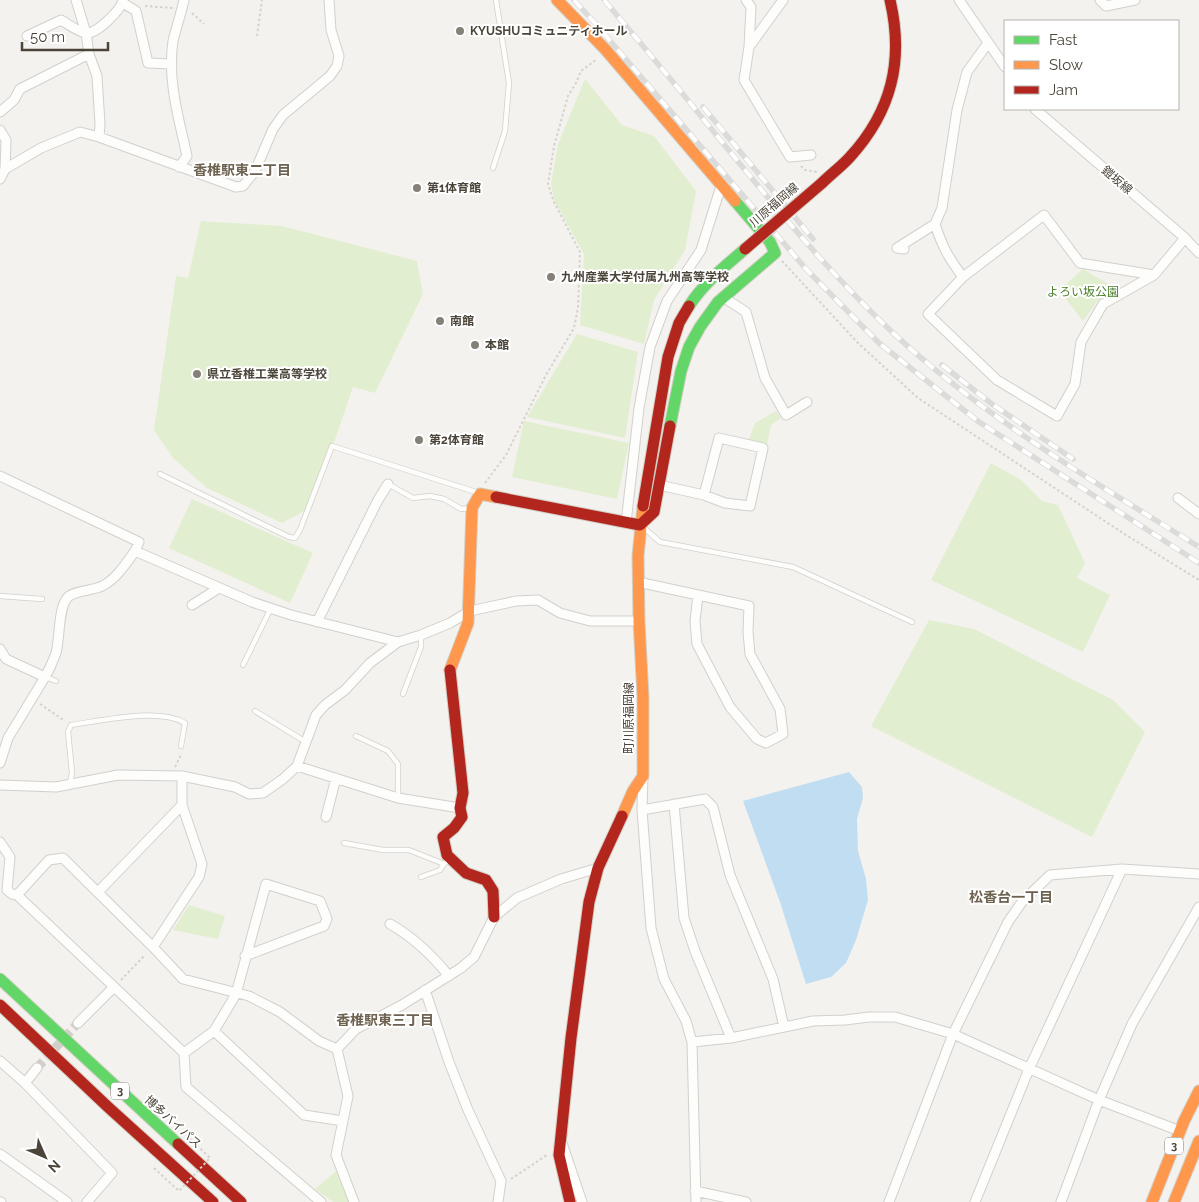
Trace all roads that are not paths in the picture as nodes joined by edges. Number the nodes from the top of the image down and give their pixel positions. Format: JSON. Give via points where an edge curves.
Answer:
{"nodes":[{"id":1,"x":76,"y":0,"type":"edge"},
{"id":2,"x":329,"y":0,"type":"edge"},
{"id":3,"x":496,"y":0,"type":"edge"},
{"id":4,"x":557,"y":0,"type":"edge"},
{"id":5,"x":746,"y":0,"type":"edge"},
{"id":6,"x":783,"y":0,"type":"edge"},
{"id":7,"x":890,"y":0,"type":"edge"},
{"id":8,"x":960,"y":0,"type":"edge"},
{"id":9,"x":1100,"y":0,"type":"edge"},
{"id":10,"x":1134,"y":0,"type":"edge"},
{"id":11,"x":123,"y":1,"type":"edge"},
{"id":12,"x":183,"y":4,"type":"edge"},
{"id":13,"x":86,"y":33,"type":"junction"},
{"id":14,"x":27,"y":36,"type":"dead end"},
{"id":15,"x":988,"y":43,"type":"junction"},
{"id":16,"x":749,"y":47,"type":"junction"},
{"id":17,"x":89,"y":54,"type":"junction"},
{"id":18,"x":172,"y":64,"type":"junction"},
{"id":19,"x":1004,"y":66,"type":"edge"},
{"id":20,"x":1036,"y":110,"type":"edge"},
{"id":21,"x":0,"y":112,"type":"edge"},
{"id":22,"x":0,"y":130,"type":"edge"},
{"id":23,"x":99,"y":137,"type":"junction"},
{"id":24,"x":810,"y":155,"type":"dead end"},
{"id":25,"x":179,"y":167,"type":"junction"},
{"id":26,"x":493,"y":168,"type":"dead end"},
{"id":27,"x":5,"y":169,"type":"junction"},
{"id":28,"x":0,"y":179,"type":"edge"},
{"id":29,"x":721,"y":186,"type":"junction"},
{"id":30,"x":935,"y":224,"type":"junction"},
{"id":31,"x":1185,"y":238,"type":"junction"},
{"id":32,"x":745,"y":249,"type":"joint"},
{"id":33,"x":904,"y":249,"type":"dead end"},
{"id":34,"x":1199,"y":253,"type":"edge"},
{"id":35,"x":1154,"y":275,"type":"junction"},
{"id":36,"x":963,"y":277,"type":"junction"},
{"id":37,"x":723,"y":297,"type":"junction"},
{"id":38,"x":807,"y":402,"type":"dead end"},
{"id":39,"x":160,"y":474,"type":"dead end"},
{"id":40,"x":0,"y":476,"type":"edge"},
{"id":41,"x":388,"y":484,"type":"joint"},
{"id":42,"x":659,"y":484,"type":"junction"},
{"id":43,"x":480,"y":494,"type":"junction"},
{"id":44,"x":704,"y":496,"type":"junction"},
{"id":45,"x":1178,"y":498,"type":"dead end"},
{"id":46,"x":472,"y":508,"type":"junction"},
{"id":47,"x":1199,"y":514,"type":"edge"},
{"id":48,"x":626,"y":523,"type":"junction"},
{"id":49,"x":640,"y":525,"type":"junction"},
{"id":50,"x":135,"y":551,"type":"junction"},
{"id":51,"x":638,"y":582,"type":"junction"},
{"id":52,"x":219,"y":588,"type":"junction"},
{"id":53,"x":698,"y":595,"type":"junction"},
{"id":54,"x":0,"y":596,"type":"edge"},
{"id":55,"x":42,"y":599,"type":"dead end"},
{"id":56,"x":192,"y":605,"type":"dead end"},
{"id":57,"x":271,"y":608,"type":"junction"},
{"id":58,"x":470,"y":611,"type":"junction"},
{"id":59,"x":317,"y":622,"type":"junction"},
{"id":60,"x":639,"y":622,"type":"junction"},
{"id":61,"x":912,"y":622,"type":"dead end"},
{"id":62,"x":421,"y":635,"type":"junction"},
{"id":63,"x":398,"y":642,"type":"junction"},
{"id":64,"x":0,"y":649,"type":"edge"},
{"id":65,"x":243,"y":665,"type":"dead end"},
{"id":66,"x":45,"y":677,"type":"junction"},
{"id":67,"x":56,"y":681,"type":"dead end"},
{"id":68,"x":403,"y":694,"type":"dead end"},
{"id":69,"x":255,"y":711,"type":"dead end"},
{"id":70,"x":356,"y":736,"type":"dead end"},
{"id":71,"x":307,"y":743,"type":"junction"},
{"id":72,"x":181,"y":746,"type":"road end"},
{"id":73,"x":0,"y":763,"type":"edge"},
{"id":74,"x":297,"y":766,"type":"junction"},
{"id":75,"x":182,"y":776,"type":"junction"},
{"id":76,"x":643,"y":776,"type":"junction"},
{"id":77,"x":336,"y":778,"type":"junction"},
{"id":78,"x":70,"y":784,"type":"junction"},
{"id":79,"x":0,"y":785,"type":"edge"},
{"id":80,"x":398,"y":798,"type":"junction"},
{"id":81,"x":674,"y":804,"type":"junction"},
{"id":82,"x":182,"y":805,"type":"junction"},
{"id":83,"x":460,"y":808,"type":"junction"},
{"id":84,"x":642,"y":810,"type":"junction"},
{"id":85,"x":326,"y":816,"type":"dead end"},
{"id":86,"x":0,"y":842,"type":"edge"},
{"id":87,"x":344,"y":844,"type":"dead end"},
{"id":88,"x":447,"y":861,"type":"junction"},
{"id":89,"x":598,"y":868,"type":"junction"},
{"id":90,"x":1122,"y":869,"type":"junction"},
{"id":91,"x":1199,"y":874,"type":"edge"},
{"id":92,"x":421,"y":877,"type":"dead end"},
{"id":93,"x":98,"y":892,"type":"junction"},
{"id":94,"x":17,"y":895,"type":"junction"},
{"id":95,"x":1199,"y":907,"type":"edge"},
{"id":96,"x":494,"y":917,"type":"junction"},
{"id":97,"x":390,"y":924,"type":"dead end"},
{"id":98,"x":153,"y":947,"type":"junction"},
{"id":99,"x":245,"y":956,"type":"junction"},
{"id":100,"x":448,"y":976,"type":"junction"},
{"id":101,"x":0,"y":979,"type":"edge"},
{"id":102,"x":114,"y":987,"type":"junction"},
{"id":103,"x":425,"y":990,"type":"junction"},
{"id":104,"x":236,"y":994,"type":"junction"},
{"id":105,"x":0,"y":1005,"type":"edge"},
{"id":106,"x":78,"y":1023,"type":"tunnel mouth"},
{"id":107,"x":784,"y":1027,"type":"junction"},
{"id":108,"x":214,"y":1031,"type":"junction"},
{"id":109,"x":953,"y":1034,"type":"junction"},
{"id":110,"x":731,"y":1038,"type":"junction"},
{"id":111,"x":692,"y":1042,"type":"junction"},
{"id":112,"x":337,"y":1049,"type":"junction"},
{"id":113,"x":184,"y":1053,"type":"junction"},
{"id":114,"x":0,"y":1061,"type":"edge"},
{"id":115,"x":37,"y":1068,"type":"tunnel mouth"},
{"id":116,"x":1028,"y":1069,"type":"junction"},
{"id":117,"x":25,"y":1083,"type":"junction"},
{"id":118,"x":1199,"y":1091,"type":"edge"},
{"id":119,"x":1099,"y":1100,"type":"junction"},
{"id":120,"x":343,"y":1121,"type":"junction"},
{"id":121,"x":1180,"y":1131,"type":"junction"},
{"id":122,"x":560,"y":1141,"type":"junction"},
{"id":123,"x":1199,"y":1141,"type":"edge"},
{"id":124,"x":0,"y":1154,"type":"edge"},
{"id":125,"x":695,"y":1191,"type":"junction"},
{"id":126,"x":67,"y":1202,"type":"edge"},
{"id":127,"x":87,"y":1202,"type":"edge"},
{"id":128,"x":213,"y":1202,"type":"edge"},
{"id":129,"x":241,"y":1202,"type":"edge"},
{"id":130,"x":321,"y":1202,"type":"edge"},
{"id":131,"x":354,"y":1202,"type":"edge"},
{"id":132,"x":498,"y":1202,"type":"edge"},
{"id":133,"x":570,"y":1202,"type":"edge"},
{"id":134,"x":582,"y":1202,"type":"edge"},
{"id":135,"x":696,"y":1202,"type":"edge"},
{"id":136,"x":746,"y":1202,"type":"edge"},
{"id":137,"x":888,"y":1202,"type":"edge"},
{"id":138,"x":975,"y":1202,"type":"edge"},
{"id":139,"x":1061,"y":1202,"type":"edge"},
{"id":140,"x":1152,"y":1202,"type":"edge"},
{"id":141,"x":1174,"y":1202,"type":"edge"}],
"edges":[{"from":1,"to":13,"type":"street"},
{"from":2,"to":25,"type":"street","via":[[331,30],[339,56],[337,66],[330,76],[283,115],[273,129],[255,171],[243,186],[236,187]]},
{"from":3,"to":26,"type":"lane","via":[[509,84],[505,131]]},
{"from":4,"to":29,"type":"main road","via":[[608,54]]},
{"from":5,"to":16,"type":"street","via":[[751,7]]},
{"from":6,"to":16,"type":"street"},
{"from":7,"to":32,"type":"main road","name":"川原福岡線","bridge":true,"via":[[896,19],[894,77],[885,103],[869,131],[832,174]]},
{"from":8,"to":15,"type":"street"},
{"from":9,"to":10,"type":"street","via":[[1106,6]]},
{"from":11,"to":13,"type":"street","via":[[106,23]]},
{"from":11,"to":18,"type":"street","via":[[136,10],[148,63]]},
{"from":12,"to":18,"type":"street","via":[[173,42]]},
{"from":13,"to":14,"type":"street","via":[[61,20]]},
{"from":13,"to":17,"type":"street"},
{"from":15,"to":19,"type":"street"},
{"from":15,"to":30,"type":"street","via":[[967,72],[957,110],[942,208]]},
{"from":16,"to":24,"type":"street","via":[[744,80],[790,157]]},
{"from":17,"to":21,"type":"street","via":[[20,89],[14,100]]},
{"from":17,"to":23,"type":"street","via":[[97,76]]},
{"from":18,"to":25,"type":"street","via":[[174,94],[187,156]]},
{"from":20,"to":31,"type":"street","name":"鎧坂線"},
{"from":22,"to":27,"type":"street","via":[[6,140]]},
{"from":23,"to":25,"type":"street"},
{"from":23,"to":27,"type":"street","via":[[80,132],[41,148]]},
{"from":27,"to":28,"type":"street"},
{"from":29,"to":37,"type":"main road","via":[[770,242],[775,253]]},
{"from":29,"to":48,"type":"street","via":[[701,250],[667,301],[650,347]]},
{"from":30,"to":33,"type":"street","via":[[897,248]]},
{"from":30,"to":36,"type":"street","via":[[941,243]]},
{"from":31,"to":34,"type":"street","name":"鎧坂線"},
{"from":31,"to":35,"type":"street"},
{"from":32,"to":49,"type":"main road","name":"町川原福岡線","via":[[711,278],[679,323],[668,357]]},
{"from":35,"to":36,"type":"street","via":[[1080,263],[1044,215]]},
{"from":35,"to":36,"type":"street","via":[[1103,304],[1081,342],[1075,384],[1057,416],[997,380],[928,314]]},
{"from":37,"to":38,"type":"street","via":[[746,312],[765,378],[786,415]]},
{"from":37,"to":42,"type":"main road","via":[[689,347],[681,371]]},
{"from":39,"to":43,"type":"lane","via":[[295,538],[332,446]]},
{"from":40,"to":50,"type":"street","via":[[139,542]]},
{"from":41,"to":46,"type":"lane","via":[[413,498],[430,496],[444,499],[461,509]]},
{"from":41,"to":59,"type":"street"},
{"from":42,"to":44,"type":"street"},
{"from":42,"to":49,"type":"main road","via":[[654,512]]},
{"from":43,"to":46,"type":"main road"},
{"from":43,"to":48,"type":"main road"},
{"from":44,"to":44,"type":"street","via":[[750,506],[763,448],[719,438]]},
{"from":45,"to":47,"type":"street"},
{"from":46,"to":58,"type":"main road"},
{"from":48,"to":49,"type":"main road"},
{"from":49,"to":51,"type":"main road","name":"町川原福岡線"},
{"from":49,"to":61,"type":"lane","via":[[660,542],[793,567]]},
{"from":50,"to":52,"type":"street"},
{"from":50,"to":66,"type":"street","via":[[106,585],[68,596],[63,605],[56,652]]},
{"from":51,"to":53,"type":"street"},
{"from":51,"to":60,"type":"main road","name":"町川原福岡線"},
{"from":52,"to":56,"type":"street"},
{"from":52,"to":57,"type":"street"},
{"from":53,"to":53,"type":"street","via":[[749,606],[750,654],[780,709],[783,734],[766,743],[757,739],[730,707],[697,644]]},
{"from":54,"to":55,"type":"lane"},
{"from":57,"to":59,"type":"street"},
{"from":57,"to":65,"type":"lane"},
{"from":58,"to":60,"type":"street","via":[[516,600],[538,600],[560,613],[590,621]]},
{"from":58,"to":62,"type":"street"},
{"from":58,"to":83,"type":"main road","via":[[449,671],[463,793]]},
{"from":59,"to":63,"type":"street"},
{"from":60,"to":76,"type":"main road","name":"町川原福岡線"},
{"from":62,"to":63,"type":"street"},
{"from":62,"to":68,"type":"lane","via":[[421,647]]},
{"from":63,"to":71,"type":"street","via":[[325,705],[316,715]]},
{"from":64,"to":66,"type":"street","via":[[6,659]]},
{"from":66,"to":67,"type":"lane"},
{"from":66,"to":73,"type":"street","via":[[8,738]]},
{"from":69,"to":71,"type":"lane"},
{"from":70,"to":80,"type":"lane","via":[[388,751],[398,764]]},
{"from":71,"to":74,"type":"street"},
{"from":72,"to":78,"type":"lane","via":[[185,723],[158,716],[128,716],[71,725],[68,732]]},
{"from":74,"to":75,"type":"street","via":[[263,793],[249,794],[235,787]]},
{"from":74,"to":77,"type":"street"},
{"from":75,"to":78,"type":"street","via":[[118,775]]},
{"from":75,"to":82,"type":"street"},
{"from":76,"to":84,"type":"street"},
{"from":76,"to":89,"type":"main road"},
{"from":77,"to":80,"type":"street"},
{"from":77,"to":85,"type":"street"},
{"from":78,"to":79,"type":"street","via":[[56,787]]},
{"from":80,"to":83,"type":"street"},
{"from":81,"to":84,"type":"street"},
{"from":81,"to":107,"type":"street","via":[[706,799],[713,807],[730,875],[773,979]]},
{"from":81,"to":110,"type":"street","via":[[684,918]]},
{"from":82,"to":93,"type":"street"},
{"from":82,"to":98,"type":"street","via":[[202,864],[199,877]]},
{"from":83,"to":88,"type":"main road","via":[[462,817],[443,837]]},
{"from":84,"to":111,"type":"street","via":[[651,928],[664,979],[686,1021]]},
{"from":86,"to":94,"type":"street","via":[[10,857],[7,890]]},
{"from":87,"to":88,"type":"lane","via":[[409,850]]},
{"from":88,"to":92,"type":"lane","via":[[440,870]]},
{"from":88,"to":96,"type":"main road","via":[[486,880],[493,891]]},
{"from":89,"to":96,"type":"street","via":[[561,879],[517,898]]},
{"from":89,"to":122,"type":"main road","via":[[589,902]]},
{"from":90,"to":91,"type":"street"},
{"from":90,"to":109,"type":"street","via":[[1050,875],[1022,902],[1008,922]]},
{"from":90,"to":116,"type":"street"},
{"from":93,"to":94,"type":"street","via":[[63,858],[50,860]]},
{"from":93,"to":98,"type":"street"},
{"from":94,"to":102,"type":"street"},
{"from":95,"to":119,"type":"street","via":[[1132,1024]]},
{"from":96,"to":100,"type":"street","via":[[474,957]]},
{"from":97,"to":100,"type":"street","via":[[407,934],[435,959]]},
{"from":98,"to":104,"type":"street","via":[[183,979]]},
{"from":99,"to":99,"type":"street","via":[[266,884],[320,901],[327,919],[324,926]]},
{"from":99,"to":104,"type":"street"},
{"from":100,"to":103,"type":"street"},
{"from":101,"to":129,"type":"main road","name":"博多バイパス","number":"3"},
{"from":102,"to":106,"type":"street"},
{"from":102,"to":113,"type":"street"},
{"from":103,"to":112,"type":"street","via":[[356,1030]]},
{"from":103,"to":132,"type":"street","via":[[461,1094],[501,1181]]},
{"from":104,"to":108,"type":"street"},
{"from":104,"to":112,"type":"street","via":[[249,996],[280,1012],[319,1041]]},
{"from":105,"to":128,"type":"main road","number":"3"},
{"from":107,"to":109,"type":"street","via":[[813,1021],[894,1017]]},
{"from":107,"to":110,"type":"street"},
{"from":108,"to":113,"type":"street"},
{"from":108,"to":120,"type":"street","via":[[304,1115]]},
{"from":109,"to":116,"type":"street"},
{"from":109,"to":137,"type":"street"},
{"from":110,"to":111,"type":"street"},
{"from":111,"to":125,"type":"street"},
{"from":112,"to":120,"type":"street","via":[[348,1096]]},
{"from":113,"to":130,"type":"street","via":[[186,1087]]},
{"from":114,"to":117,"type":"street"},
{"from":115,"to":117,"type":"street"},
{"from":116,"to":119,"type":"street"},
{"from":116,"to":138,"type":"street"},
{"from":117,"to":127,"type":"street","via":[[112,1173]]},
{"from":118,"to":121,"type":"main road","number":"3"},
{"from":119,"to":121,"type":"street"},
{"from":119,"to":139,"type":"street"},
{"from":120,"to":131,"type":"street","via":[[336,1155]]},
{"from":121,"to":140,"type":"main road","number":"3"},
{"from":122,"to":133,"type":"main road","via":[[559,1155]]},
{"from":122,"to":134,"type":"street"},
{"from":123,"to":141,"type":"main road","number":"3"},
{"from":124,"to":126,"type":"street"},
{"from":125,"to":135,"type":"street"},
{"from":125,"to":136,"type":"street"}]}
